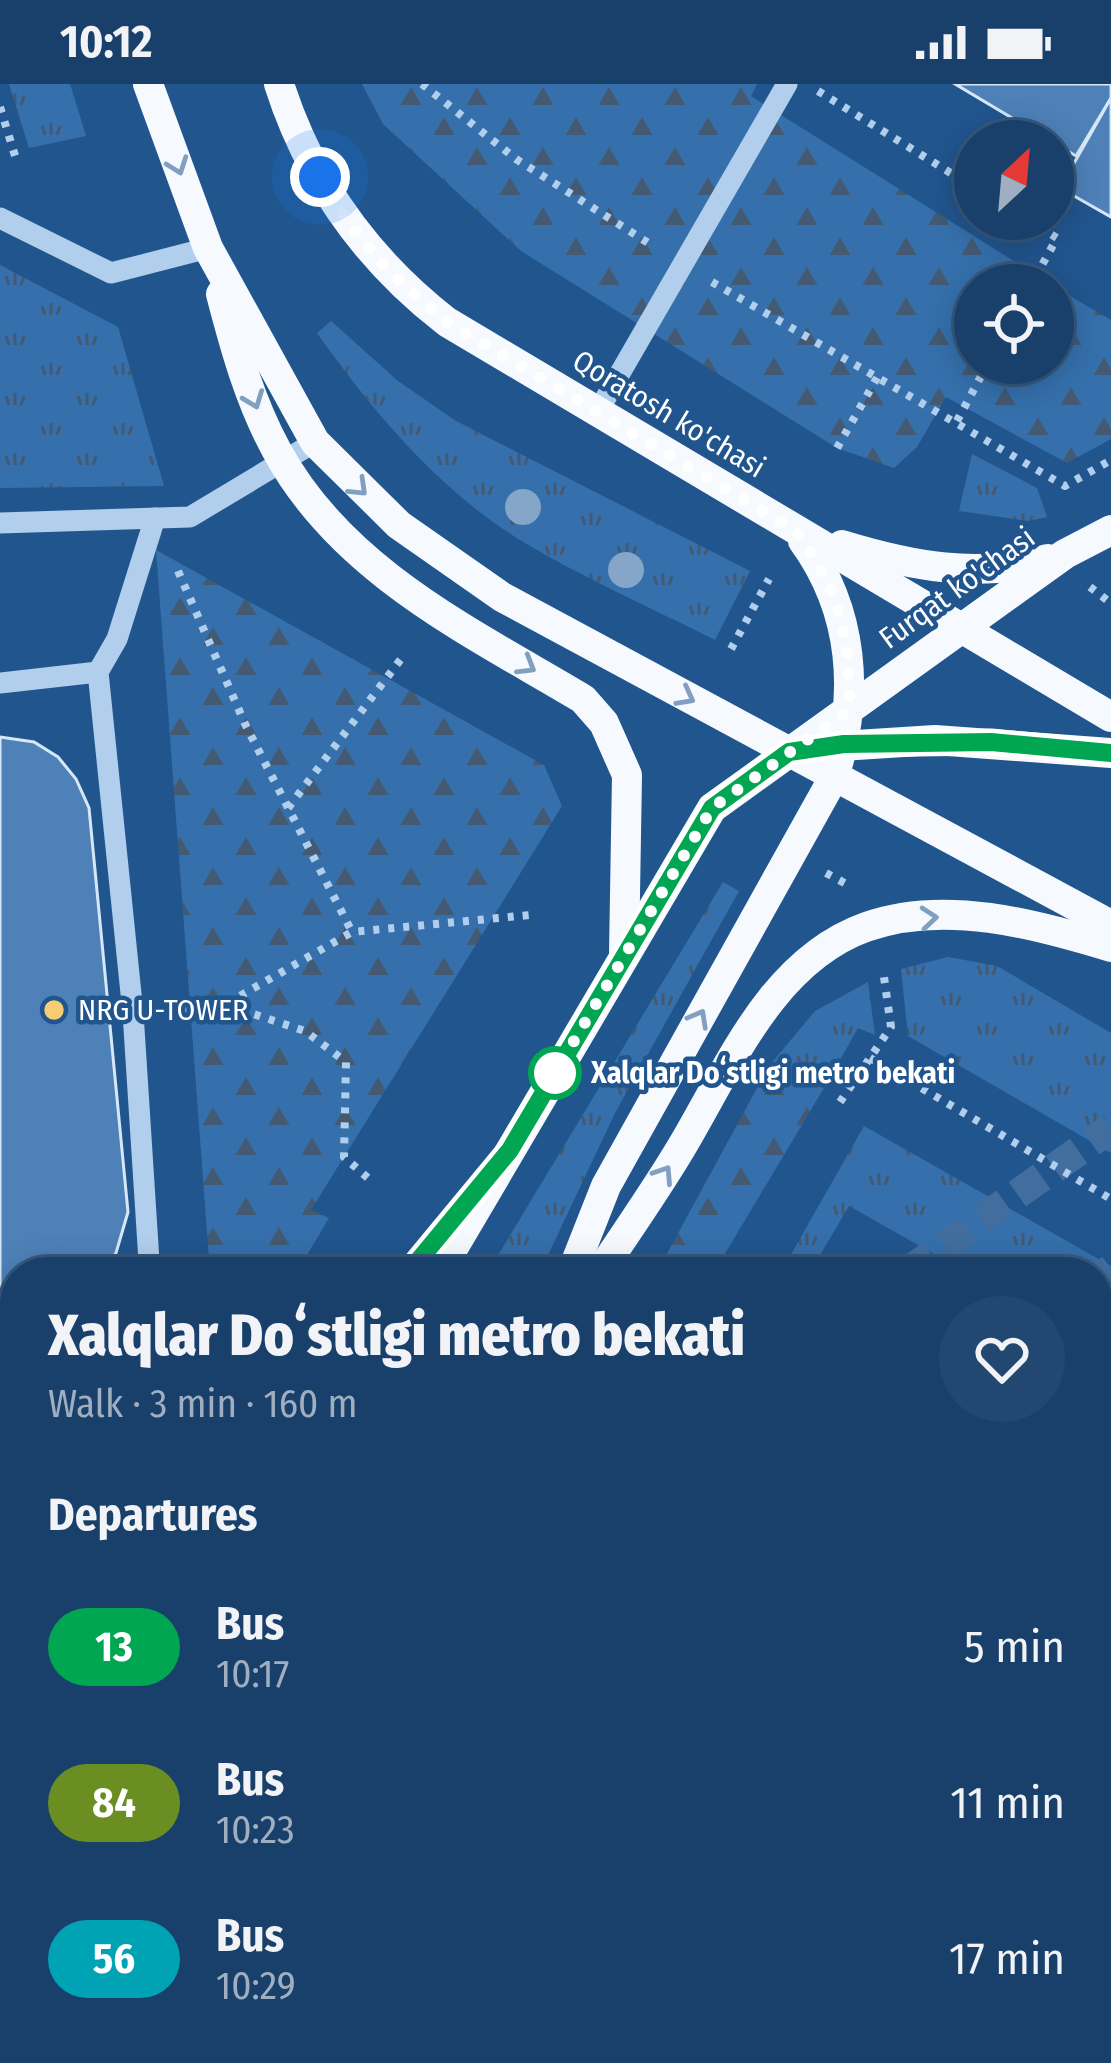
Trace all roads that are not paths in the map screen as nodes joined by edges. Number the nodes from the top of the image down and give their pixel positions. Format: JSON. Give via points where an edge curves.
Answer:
{"nodes":[{"id":1,"x":148,"y":84,"type":"edge"},
{"id":2,"x":279,"y":84,"type":"edge"},
{"id":3,"x":787,"y":84,"type":"edge"},
{"id":4,"x":0,"y":218,"type":"edge"},
{"id":5,"x":208,"y":248,"type":"junction"},
{"id":6,"x":597,"y":413,"type":"junction"},
{"id":7,"x":315,"y":442,"type":"junction"},
{"id":8,"x":283,"y":461,"type":"junction"},
{"id":9,"x":155,"y":518,"type":"junction"},
{"id":10,"x":0,"y":523,"type":"edge"},
{"id":11,"x":1111,"y":530,"type":"edge"},
{"id":12,"x":796,"y":531,"type":"junction"},
{"id":13,"x":1065,"y":554,"type":"junction"},
{"id":14,"x":962,"y":628,"type":"junction"},
{"id":15,"x":98,"y":673,"type":"junction"},
{"id":16,"x":0,"y":683,"type":"edge"},
{"id":17,"x":849,"y":710,"type":"junction"},
{"id":18,"x":1111,"y":717,"type":"edge"},
{"id":19,"x":844,"y":744,"type":"junction"},
{"id":20,"x":789,"y":752,"type":"junction"},
{"id":21,"x":1111,"y":753,"type":"edge"},
{"id":22,"x":834,"y":777,"type":"junction"},
{"id":23,"x":1111,"y":925,"type":"edge"},
{"id":24,"x":1111,"y":947,"type":"edge"},
{"id":25,"x":624,"y":956,"type":"junction"},
{"id":26,"x":510,"y":1150,"type":"junction"},
{"id":27,"x":149,"y":1257,"type":"edge"},
{"id":28,"x":421,"y":1257,"type":"edge"},
{"id":29,"x":448,"y":1257,"type":"edge"},
{"id":30,"x":578,"y":1257,"type":"edge"},
{"id":31,"x":610,"y":1257,"type":"edge"}],
"edges":[{"from":1,"to":5,"type":"main road","one_way":true},
{"from":2,"to":6,"type":"main road","name":"Qoratosh ko'chasi","via":[[335,206],[404,289]]},
{"from":3,"to":6,"type":"street"},
{"from":4,"to":5,"type":"street","via":[[111,272]]},
{"from":5,"to":7,"type":"main road"},
{"from":5,"to":8,"type":"main road","one_way":true,"via":[[249,388]]},
{"from":6,"to":12,"type":"main road","name":"Qoratosh ko'chasi"},
{"from":7,"to":8,"type":"street"},
{"from":7,"to":20,"type":"main road","one_way":true,"via":[[446,562]]},
{"from":8,"to":9,"type":"street","via":[[190,517]]},
{"from":8,"to":25,"type":"main road","one_way":true,"via":[[380,571],[583,699],[604,723],[626,775]]},
{"from":9,"to":10,"type":"street"},
{"from":9,"to":15,"type":"street","via":[[117,639]]},
{"from":11,"to":13,"type":"main road","name":"Furqat ko'chasi"},
{"from":12,"to":13,"type":"main road","via":[[948,569],[1015,567]]},
{"from":12,"to":14,"type":"main road","name":"Qoratosh ko'chasi"},
{"from":12,"to":17,"type":"main road","via":[[836,595]]},
{"from":13,"to":14,"type":"main road","name":"Furqat ko'chasi"},
{"from":14,"to":17,"type":"main road","name":"Furqat ko'chasi"},
{"from":14,"to":18,"type":"main road","name":"Qoratosh ko'chasi"},
{"from":15,"to":16,"type":"street"},
{"from":15,"to":27,"type":"street"},
{"from":17,"to":19,"type":"main road"},
{"from":17,"to":20,"type":"main road","name":"Furqat ko'chasi"},
{"from":19,"to":20,"type":"main road"},
{"from":19,"to":21,"type":"main road","via":[[991,742]]},
{"from":19,"to":22,"type":"main road"},
{"from":20,"to":22,"type":"main road"},
{"from":20,"to":25,"type":"main road","name":"Furqat ko'chasi","via":[[712,808]]},
{"from":22,"to":23,"type":"main road"},
{"from":30,"to":22,"type":"main road","one_way":true,"via":[[606,1186]]},
{"from":31,"to":24,"type":"main road","one_way":true,"via":[[762,1011],[836,942],[868,926],[955,916]]},
{"from":25,"to":26,"type":"main road","name":"Furqat ko'chasi"},
{"from":26,"to":28,"type":"street"},
{"from":26,"to":29,"type":"main road","name":"Furqat ko'chasi"}]}
